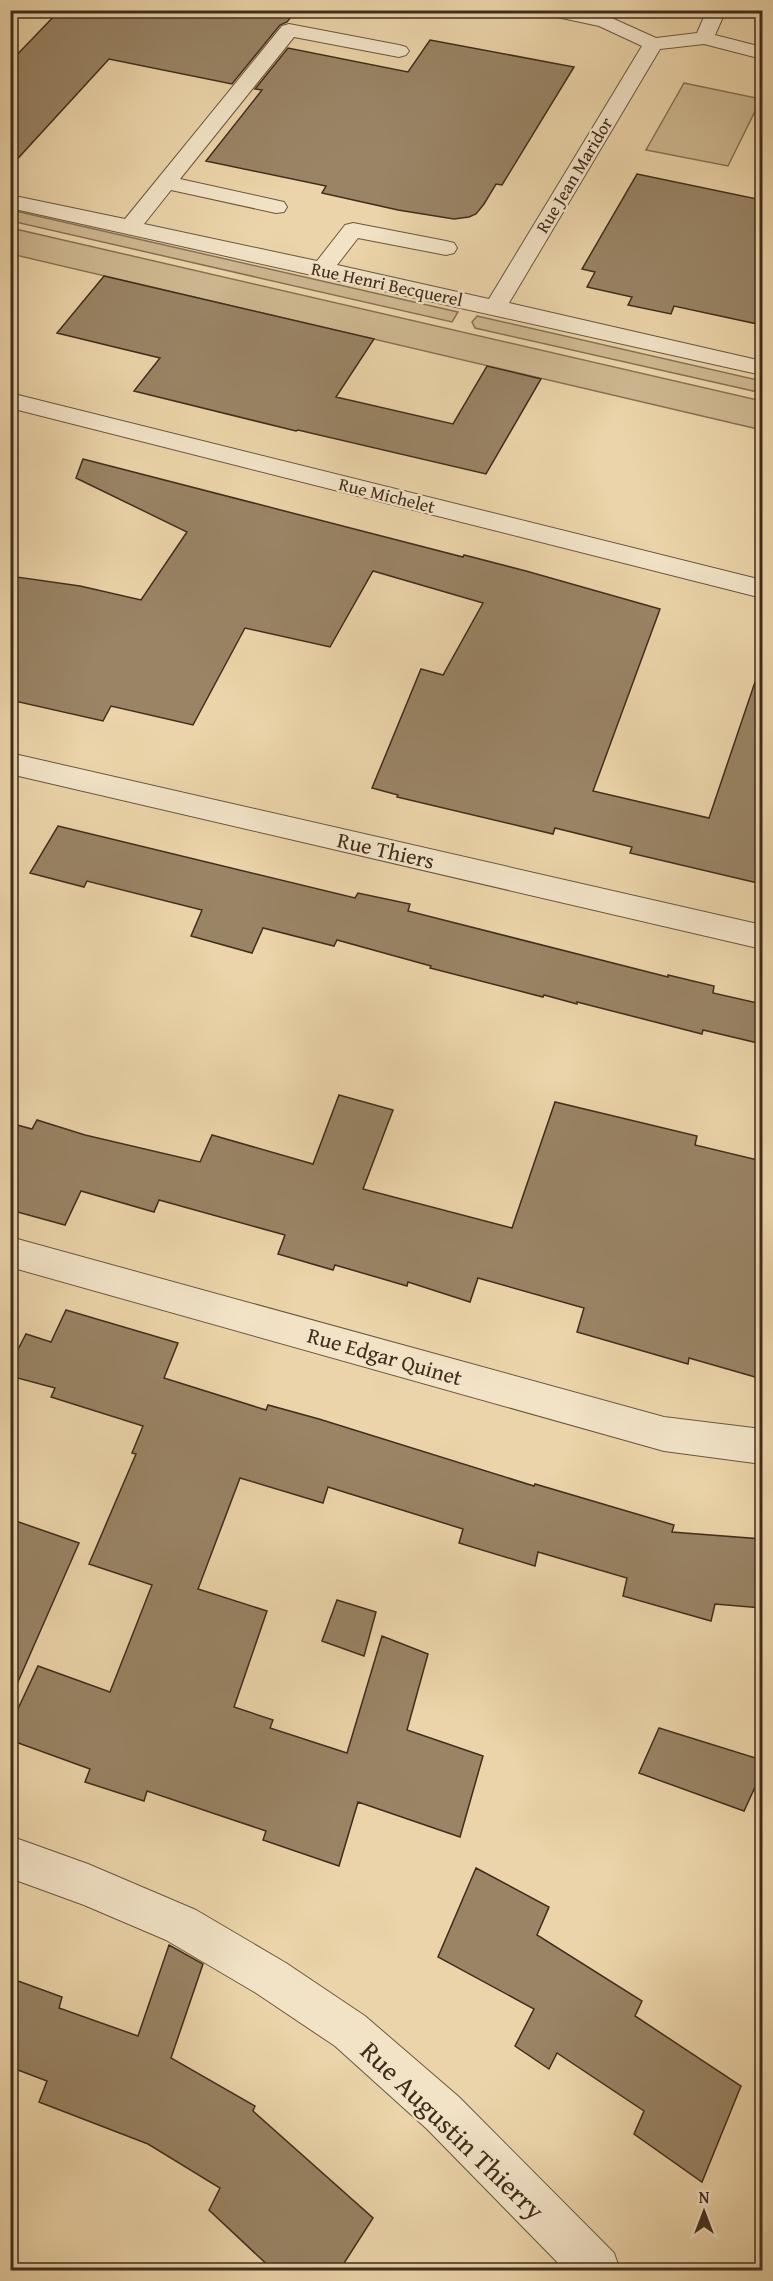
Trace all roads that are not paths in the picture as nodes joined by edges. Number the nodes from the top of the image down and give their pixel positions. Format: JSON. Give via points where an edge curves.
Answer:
{"nodes":[{"id":1,"x":550,"y":10,"type":"edge"},
{"id":2,"x":717,"y":10,"type":"edge"},
{"id":3,"x":704,"y":38,"type":"junction"},
{"id":4,"x":653,"y":44,"type":"junction"},
{"id":5,"x":399,"y":51,"type":"dead end"},
{"id":6,"x":762,"y":53,"type":"edge"},
{"id":7,"x":167,"y":183,"type":"junction"},
{"id":8,"x":10,"y":201,"type":"edge"},
{"id":9,"x":276,"y":207,"type":"dead end"},
{"id":10,"x":130,"y":227,"type":"junction"},
{"id":11,"x":446,"y":248,"type":"dead end"},
{"id":12,"x":322,"y":270,"type":"junction"},
{"id":13,"x":496,"y":306,"type":"junction"},
{"id":14,"x":762,"y":368,"type":"edge"},
{"id":15,"x":10,"y":400,"type":"edge"},
{"id":16,"x":762,"y":589,"type":"edge"},
{"id":17,"x":10,"y":763,"type":"edge"},
{"id":18,"x":762,"y":937,"type":"edge"},
{"id":19,"x":10,"y":1252,"type":"edge"},
{"id":20,"x":762,"y":1447,"type":"edge"},
{"id":21,"x":10,"y":1857,"type":"edge"},
{"id":22,"x":597,"y":2271,"type":"edge"}],
"edges":[{"from":1,"to":4,"type":"street","via":[[605,21]]},
{"from":2,"to":3,"type":"street"},
{"from":3,"to":4,"type":"street"},
{"from":3,"to":6,"type":"street"},
{"from":4,"to":13,"type":"street","name":"Rue Jean Maridor"},
{"from":5,"to":7,"type":"street","via":[[289,30]]},
{"from":7,"to":9,"type":"street"},
{"from":7,"to":10,"type":"street"},
{"from":8,"to":10,"type":"street","name":"Rue Henri Becquerel"},
{"from":10,"to":12,"type":"street","name":"Rue Henri Becquerel"},
{"from":11,"to":12,"type":"street","via":[[353,230]]},
{"from":12,"to":13,"type":"street","name":"Rue Henri Becquerel"},
{"from":13,"to":14,"type":"street","name":"Rue Henri Becquerel"},
{"from":15,"to":16,"type":"street","name":"Rue Michelet"},
{"from":17,"to":18,"type":"street","name":"Rue Thiers"},
{"from":19,"to":20,"type":"street","name":"Rue Edgar Quinet","via":[[664,1434]]},
{"from":21,"to":22,"type":"street","name":"Rue Augustin Thierry","via":[[181,1925],[350,2031],[443,2113]]}]}
